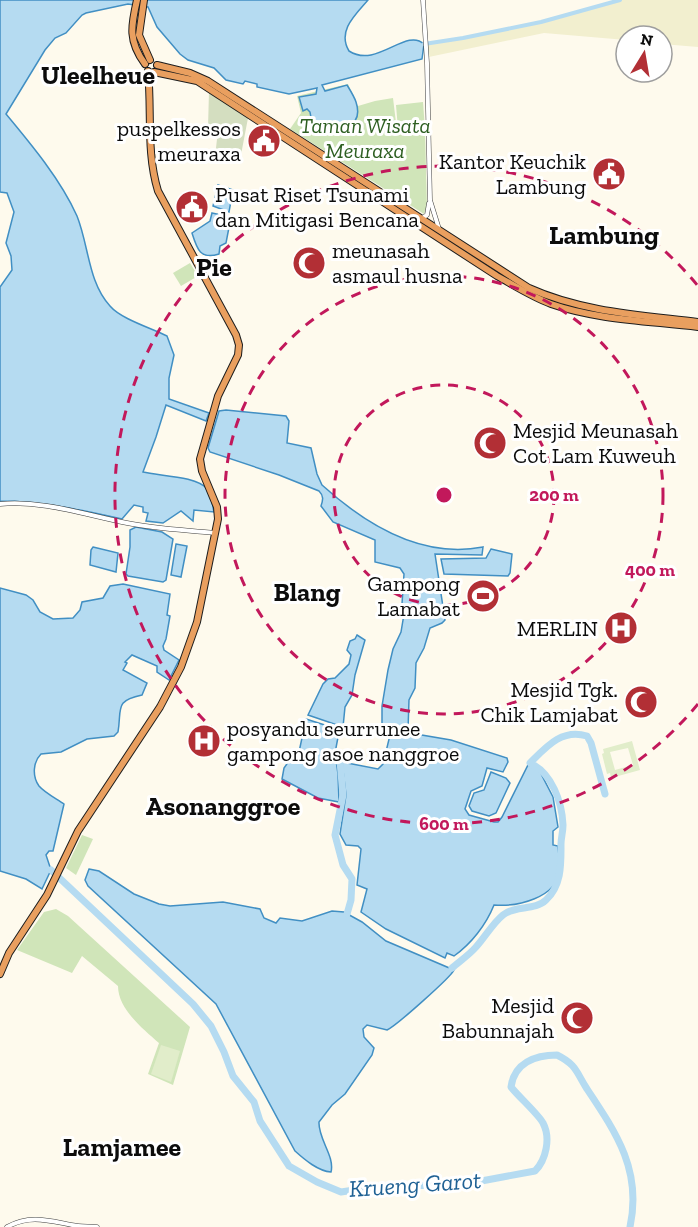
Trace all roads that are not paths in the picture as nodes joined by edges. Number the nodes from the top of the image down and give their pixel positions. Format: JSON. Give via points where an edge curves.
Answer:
{"nodes":[{"id":1,"x":144,"y":0,"type":"edge"},
{"id":2,"x":423,"y":0,"type":"edge"},
{"id":3,"x":138,"y":5,"type":"edge"},
{"id":4,"x":148,"y":62,"type":"junction"},
{"id":5,"x":157,"y":65,"type":"junction"},
{"id":6,"x":151,"y":72,"type":"junction"},
{"id":7,"x":430,"y":200,"type":"junction"},
{"id":8,"x":421,"y":219,"type":"junction"},
{"id":9,"x":441,"y":232,"type":"junction"},
{"id":10,"x":698,"y":322,"type":"edge"},
{"id":11,"x":698,"y":327,"type":"edge"},
{"id":12,"x":0,"y":504,"type":"edge"},
{"id":13,"x":215,"y":533,"type":"junction"},
{"id":14,"x":0,"y":974,"type":"edge"},
{"id":15,"x":7,"y":1227,"type":"edge"},
{"id":16,"x":97,"y":1227,"type":"edge"}],
"edges":[{"from":1,"to":3,"type":"highway"},
{"from":2,"to":7,"type":"street"},
{"from":3,"to":4,"type":"highway","via":[[140,35]]},
{"from":4,"to":5,"type":"highway","via":[[154,60]]},
{"from":4,"to":6,"type":"highway"},
{"from":5,"to":6,"type":"highway"},
{"from":5,"to":8,"type":"highway","via":[[190,73],[214,85]]},
{"from":6,"to":11,"type":"highway","via":[[197,81],[530,295],[577,311]]},
{"from":6,"to":13,"type":"highway","via":[[148,127],[154,180],[239,345],[208,426],[200,465],[217,507]]},
{"from":7,"to":8,"type":"street","via":[[427,215]]},
{"from":7,"to":9,"type":"street"},
{"from":8,"to":9,"type":"highway"},
{"from":9,"to":10,"type":"highway","via":[[544,294],[601,310]]},
{"from":12,"to":13,"type":"street","via":[[66,509],[129,523]]},
{"from":13,"to":14,"type":"highway","via":[[198,622],[181,667],[160,708],[90,810],[48,893]]},
{"from":15,"to":16,"type":"street","via":[[29,1219]]}]}
